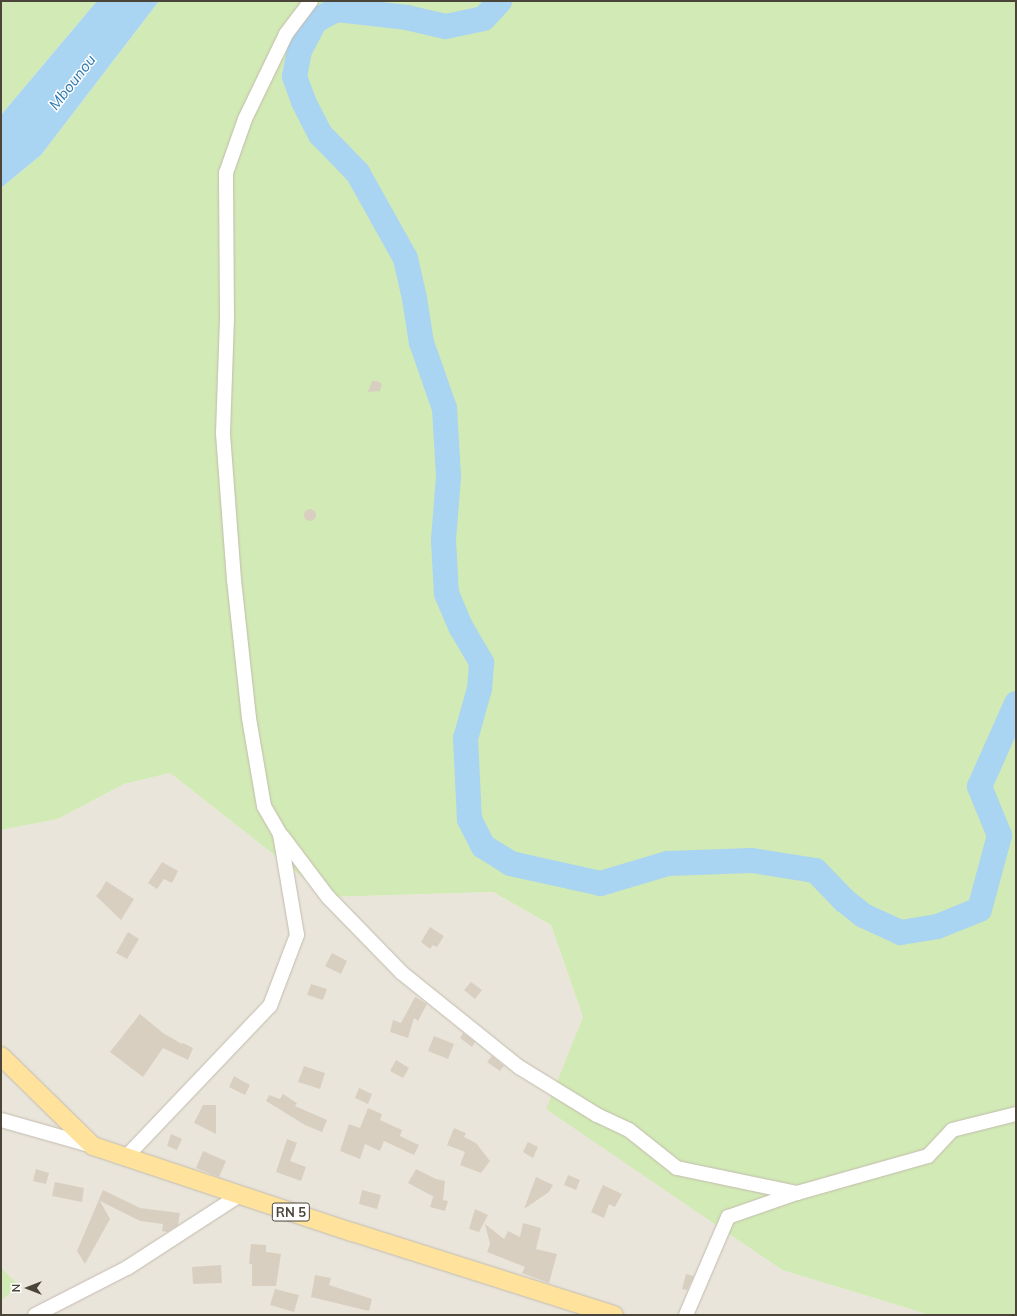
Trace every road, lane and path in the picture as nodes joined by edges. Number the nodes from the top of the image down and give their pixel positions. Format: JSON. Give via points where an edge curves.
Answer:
{"nodes":[{"id":1,"x":311,"y":1,"type":"edge"},
{"id":2,"x":280,"y":834,"type":"junction"},
{"id":3,"x":1,"y":1056,"type":"edge"},
{"id":4,"x":1016,"y":1114,"type":"edge"},
{"id":5,"x":1,"y":1120,"type":"edge"},
{"id":6,"x":93,"y":1146,"type":"junction"},
{"id":7,"x":125,"y":1158,"type":"junction"},
{"id":8,"x":797,"y":1193,"type":"junction"},
{"id":9,"x":240,"y":1195,"type":"junction"},
{"id":10,"x":35,"y":1315,"type":"edge"},
{"id":11,"x":614,"y":1315,"type":"edge"},
{"id":12,"x":686,"y":1315,"type":"edge"}],
"edges":[{"from":1,"to":2,"type":"street","via":[[283,41],[245,119],[226,173],[227,318],[223,433],[234,580],[249,718],[264,806]]},
{"from":2,"to":7,"type":"street","via":[[297,935],[270,1006]]},
{"from":2,"to":8,"type":"street","via":[[328,897],[402,973],[519,1067],[597,1115],[629,1130],[677,1168]]},
{"from":3,"to":6,"type":"main road","number":"RN 5"},
{"from":4,"to":8,"type":"street","via":[[952,1130],[928,1156]]},
{"from":5,"to":6,"type":"street"},
{"from":6,"to":7,"type":"main road","number":"RN 5"},
{"from":7,"to":9,"type":"main road","number":"RN 5"},
{"from":8,"to":12,"type":"street","via":[[728,1217]]},
{"from":9,"to":10,"type":"street","via":[[127,1268]]},
{"from":9,"to":11,"type":"main road","number":"RN 5"}]}
